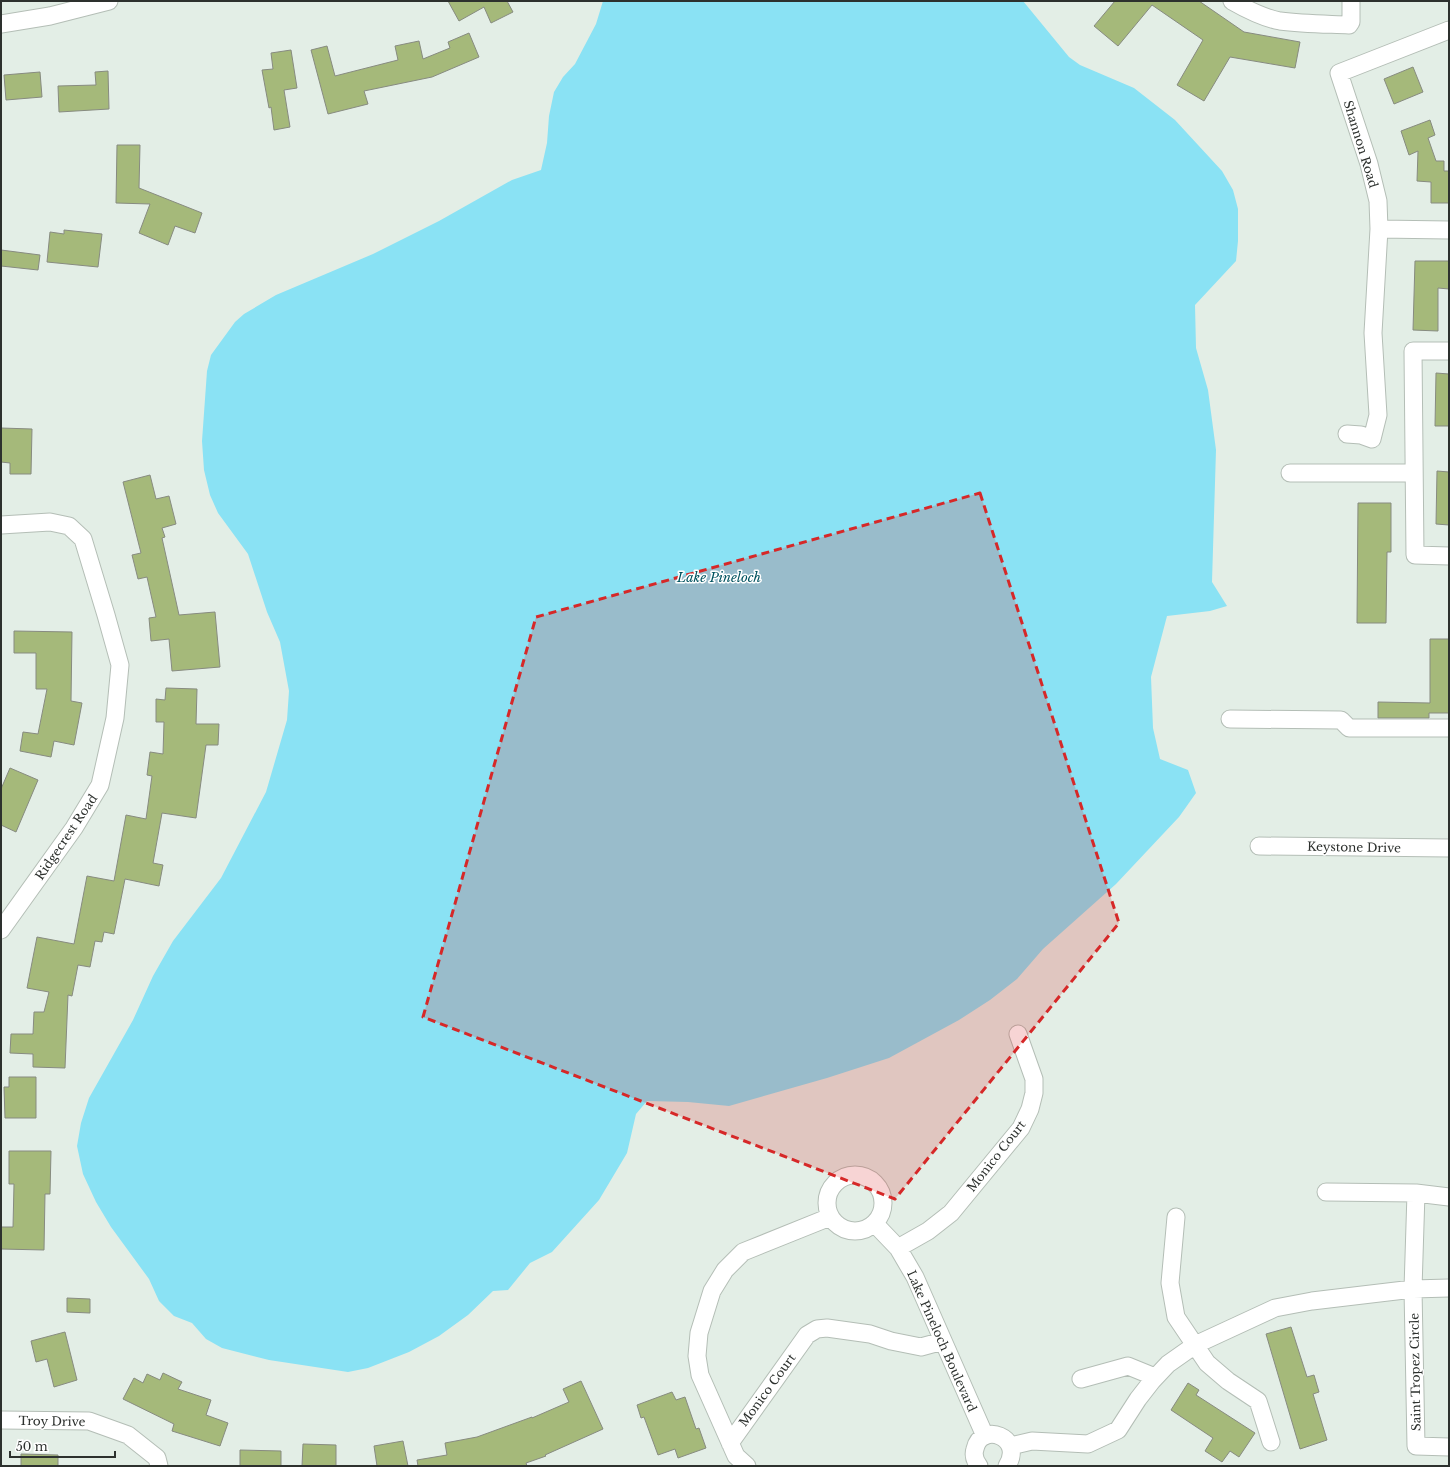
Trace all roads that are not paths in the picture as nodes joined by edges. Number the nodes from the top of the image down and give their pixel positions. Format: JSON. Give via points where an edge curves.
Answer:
{"nodes":[{"id":1,"x":109,"y":1,"type":"edge"},
{"id":2,"x":1232,"y":1,"type":"edge"},
{"id":3,"x":1350,"y":1,"type":"edge"},
{"id":4,"x":1,"y":24,"type":"edge"},
{"id":5,"x":1449,"y":30,"type":"edge"},
{"id":6,"x":1379,"y":229,"type":"junction"},
{"id":7,"x":1449,"y":230,"type":"edge"},
{"id":8,"x":1449,"y":351,"type":"edge"},
{"id":9,"x":1347,"y":434,"type":"dead end"},
{"id":10,"x":1290,"y":473,"type":"dead end"},
{"id":11,"x":1414,"y":473,"type":"junction"},
{"id":12,"x":1,"y":524,"type":"edge"},
{"id":13,"x":1449,"y":556,"type":"edge"},
{"id":14,"x":1230,"y":719,"type":"dead end"},
{"id":15,"x":1449,"y":728,"type":"edge"},
{"id":16,"x":1259,"y":846,"type":"dead end"},
{"id":17,"x":1449,"y":848,"type":"edge"},
{"id":18,"x":1,"y":930,"type":"edge"},
{"id":19,"x":1018,"y":1034,"type":"dead end"},
{"id":20,"x":1326,"y":1192,"type":"dead end"},
{"id":21,"x":1416,"y":1193,"type":"junction"},
{"id":22,"x":1449,"y":1197,"type":"edge"},
{"id":23,"x":830,"y":1217,"type":"junction"},
{"id":24,"x":1176,"y":1217,"type":"dead end"},
{"id":25,"x":875,"y":1224,"type":"junction"},
{"id":26,"x":898,"y":1248,"type":"junction"},
{"id":27,"x":1449,"y":1288,"type":"edge"},
{"id":28,"x":1413,"y":1289,"type":"junction"},
{"id":29,"x":943,"y":1342,"type":"junction"},
{"id":30,"x":1195,"y":1345,"type":"junction"},
{"id":31,"x":1155,"y":1377,"type":"junction"},
{"id":32,"x":1081,"y":1379,"type":"dead end"},
{"id":33,"x":1,"y":1420,"type":"edge"},
{"id":34,"x":984,"y":1436,"type":"junction"},
{"id":35,"x":1271,"y":1442,"type":"dead end"},
{"id":36,"x":730,"y":1443,"type":"junction"},
{"id":37,"x":1011,"y":1446,"type":"junction"},
{"id":38,"x":1449,"y":1447,"type":"edge"},
{"id":39,"x":159,"y":1466,"type":"edge"},
{"id":40,"x":747,"y":1466,"type":"edge"},
{"id":41,"x":979,"y":1466,"type":"edge"},
{"id":42,"x":1007,"y":1466,"type":"edge"}],
"edges":[{"from":1,"to":4,"type":"street","via":[[50,16]]},
{"from":2,"to":3,"type":"street","via":[[1279,21],[1311,24],[1349,24]]},
{"from":5,"to":6,"type":"street","name":"Shannon Road","via":[[1339,73],[1369,164],[1378,201]]},
{"from":6,"to":7,"type":"street"},
{"from":6,"to":9,"type":"street","name":"Shannon Road","via":[[1373,333],[1378,415],[1372,438]]},
{"from":8,"to":11,"type":"street","via":[[1413,351]]},
{"from":10,"to":11,"type":"street"},
{"from":11,"to":13,"type":"street","via":[[1415,555]]},
{"from":12,"to":18,"type":"street","name":"Ridgecrest Road","via":[[50,522],[69,526],[83,539],[120,665],[115,718],[100,785],[74,828]]},
{"from":14,"to":15,"type":"street","via":[[1341,720],[1349,728]]},
{"from":16,"to":17,"type":"street","name":"Keystone Drive"},
{"from":19,"to":26,"type":"street","name":"Monico Court","via":[[1034,1079],[1030,1109],[1021,1128],[951,1214]]},
{"from":20,"to":21,"type":"street"},
{"from":21,"to":22,"type":"street"},
{"from":21,"to":28,"type":"street"},
{"from":23,"to":25,"type":"street","via":[[836,1225],[855,1232]]},
{"from":23,"to":25,"type":"street","via":[[826,1205],[827,1195],[833,1184],[849,1175],[859,1175],[869,1178],[881,1193],[883,1206],[881,1216]]},
{"from":23,"to":36,"type":"street","via":[[743,1252],[725,1270],[712,1291],[699,1333],[697,1356],[700,1375]]},
{"from":24,"to":30,"type":"street","via":[[1170,1283],[1176,1316]]},
{"from":25,"to":26,"type":"street","name":"Lake Pineloch Boulevard"},
{"from":26,"to":29,"type":"street","name":"Lake Pineloch Boulevard","via":[[915,1276]]},
{"from":27,"to":28,"type":"street"},
{"from":28,"to":30,"type":"street","via":[[1275,1308]]},
{"from":28,"to":38,"type":"street","name":"Saint Tropez Circle","via":[[1416,1446]]},
{"from":29,"to":34,"type":"street","name":"Lake Pineloch Boulevard"},
{"from":29,"to":36,"type":"street","name":"Monico Court","via":[[921,1347],[870,1334],[818,1329],[807,1335]]},
{"from":30,"to":31,"type":"street","via":[[1168,1364]]},
{"from":30,"to":35,"type":"street","via":[[1207,1363],[1258,1401]]},
{"from":31,"to":32,"type":"street","via":[[1128,1366]]},
{"from":31,"to":37,"type":"street","via":[[1118,1430],[1088,1444],[1032,1441]]},
{"from":33,"to":39,"type":"street","name":"Troy Drive","via":[[89,1421],[128,1435],[157,1458]]},
{"from":34,"to":37,"type":"street","via":[[1002,1436]]},
{"from":34,"to":41,"type":"street","via":[[979,1440],[974,1452],[974,1458]]},
{"from":36,"to":40,"type":"street","via":[[736,1456]]},
{"from":37,"to":42,"type":"street","via":[[1011,1460]]}]}
